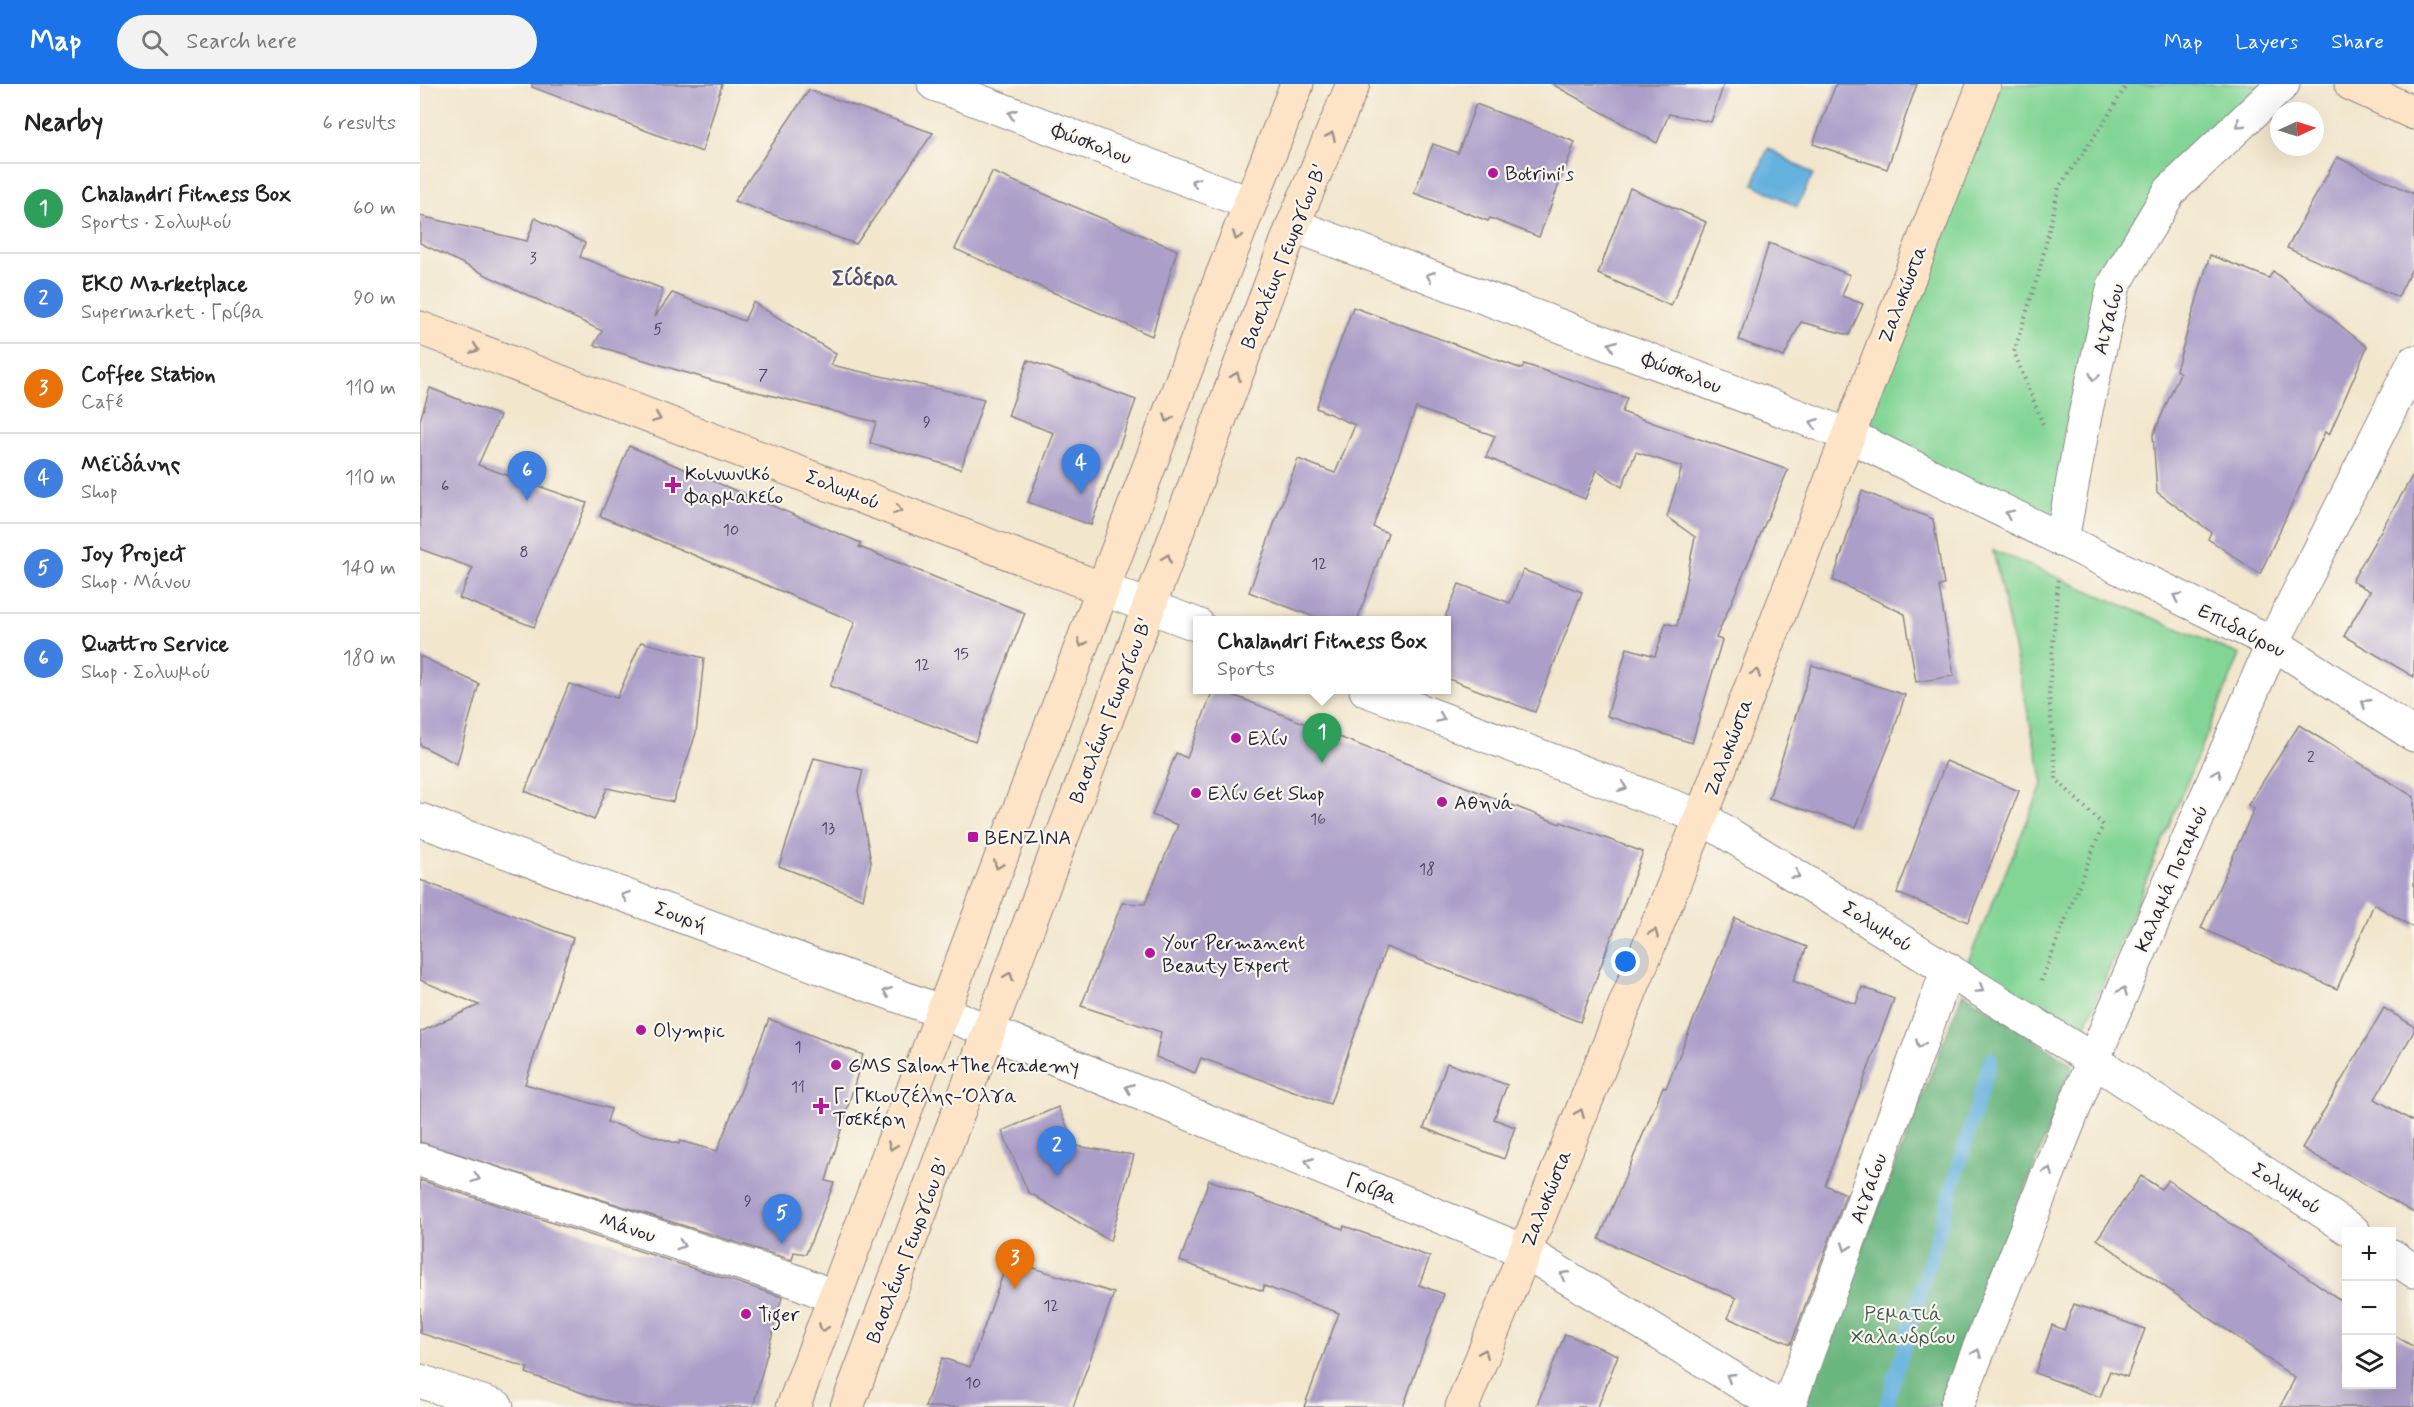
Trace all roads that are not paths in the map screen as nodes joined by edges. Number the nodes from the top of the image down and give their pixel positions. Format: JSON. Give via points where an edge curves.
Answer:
{"nodes":[{"id":1,"x":934,"y":84,"type":"edge"},
{"id":2,"x":1297,"y":84,"type":"edge"},
{"id":3,"x":1353,"y":84,"type":"edge"},
{"id":4,"x":1984,"y":84,"type":"edge"},
{"id":5,"x":2283,"y":84,"type":"edge"},
{"id":6,"x":2351,"y":84,"type":"edge"},
{"id":7,"x":2414,"y":113,"type":"edge"},
{"id":8,"x":1249,"y":203,"type":"junction"},
{"id":9,"x":1293,"y":225,"type":"junction"},
{"id":10,"x":420,"y":328,"type":"edge"},
{"id":11,"x":2414,"y":362,"type":"edge"},
{"id":12,"x":1848,"y":435,"type":"junction"},
{"id":13,"x":2062,"y":540,"type":"junction"},
{"id":14,"x":1103,"y":589,"type":"junction"},
{"id":15,"x":1149,"y":606,"type":"junction"},
{"id":16,"x":1193,"y":623,"type":"edge"},
{"id":17,"x":2272,"y":643,"type":"junction"},
{"id":18,"x":1377,"y":694,"type":"edge"},
{"id":19,"x":2414,"y":735,"type":"edge"},
{"id":20,"x":1701,"y":817,"type":"junction"},
{"id":21,"x":420,"y":820,"type":"edge"},
{"id":22,"x":1948,"y":969,"type":"junction"},
{"id":23,"x":942,"y":1012,"type":"junction"},
{"id":24,"x":989,"y":1031,"type":"junction"},
{"id":25,"x":2093,"y":1060,"type":"junction"},
{"id":26,"x":420,"y":1160,"type":"edge"},
{"id":27,"x":2346,"y":1227,"type":"edge"},
{"id":28,"x":1524,"y":1251,"type":"junction"},
{"id":29,"x":2396,"y":1259,"type":"edge"},
{"id":30,"x":2414,"y":1271,"type":"edge"},
{"id":31,"x":834,"y":1297,"type":"junction"},
{"id":32,"x":420,"y":1381,"type":"edge"},
{"id":33,"x":497,"y":1407,"type":"edge"},
{"id":34,"x":793,"y":1407,"type":"edge"},
{"id":35,"x":848,"y":1407,"type":"edge"},
{"id":36,"x":1462,"y":1407,"type":"edge"},
{"id":37,"x":1780,"y":1407,"type":"edge"},
{"id":38,"x":1788,"y":1407,"type":"edge"},
{"id":39,"x":1956,"y":1407,"type":"edge"}],
"edges":[{"from":8,"to":1,"type":"street","name":"Φώσκολου","one_way":true},
{"from":2,"to":8,"type":"street"},
{"from":9,"to":3,"type":"street","name":"Βασιλέως Γεωργίου Β'","one_way":true},
{"from":4,"to":12,"type":"street","name":"Ζαλοκώστα"},
{"from":5,"to":13,"type":"street","name":"Αιγαίου","one_way":true,"via":[[2170,191],[2114,285]]},
{"from":6,"to":7,"type":"street"},
{"from":8,"to":14,"type":"street","one_way":true},
{"from":12,"to":9,"type":"street","name":"Φώσκολου","one_way":true},
{"from":15,"to":9,"type":"street","name":"Βασιλέως Γεωργίου Β'","one_way":true},
{"from":10,"to":14,"type":"street","name":"Σολωμού","one_way":true},
{"from":11,"to":17,"type":"street","name":"Καλαμά Ποταμού"},
{"from":13,"to":12,"type":"street","name":"Φώσκολου","one_way":true},
{"from":20,"to":12,"type":"street","name":"Ζαλοκώστα","one_way":true},
{"from":17,"to":13,"type":"street","name":"Επιδαύρου","one_way":true},
{"from":14,"to":15,"type":"street","name":"Σολωμού"},
{"from":14,"to":23,"type":"street","one_way":true},
{"from":15,"to":16,"type":"street","name":"Σολωμού"},
{"from":24,"to":15,"type":"street","name":"Βασιλέως Γεωργίου Β'","one_way":true},
{"from":19,"to":17,"type":"street","name":"Επιδαύρου","one_way":true},
{"from":25,"to":17,"type":"street","name":"Καλαμά Ποταμού","one_way":true},
{"from":18,"to":20,"type":"street","name":"Σολωμού","one_way":true},
{"from":20,"to":22,"type":"street","name":"Σολωμού","one_way":true},
{"from":28,"to":20,"type":"street","name":"Ζαλοκώστα","one_way":true},
{"from":23,"to":21,"type":"street","name":"Σουρή","one_way":true},
{"from":22,"to":25,"type":"street","name":"Σολωμού","one_way":true},
{"from":22,"to":38,"type":"street","name":"Αιγαίου","one_way":true},
{"from":23,"to":24,"type":"street","name":"Γρίβα"},
{"from":23,"to":31,"type":"street","one_way":true},
{"from":28,"to":24,"type":"street","name":"Γρίβα","one_way":true},
{"from":24,"to":35,"type":"street","name":"Βασιλέως Γεωργίου Β'"},
{"from":25,"to":27,"type":"street","name":"Σολωμού"},
{"from":39,"to":25,"type":"street","name":"Καλαμά Ποταμού","one_way":true},
{"from":26,"to":31,"type":"street","name":"Μάνου","one_way":true},
{"from":36,"to":28,"type":"street","name":"Ζαλοκώστα","one_way":true},
{"from":37,"to":28,"type":"street","name":"Γρίβα","one_way":true},
{"from":29,"to":30,"type":"street"},
{"from":31,"to":34,"type":"street","one_way":true},
{"from":32,"to":33,"type":"street"}]}
